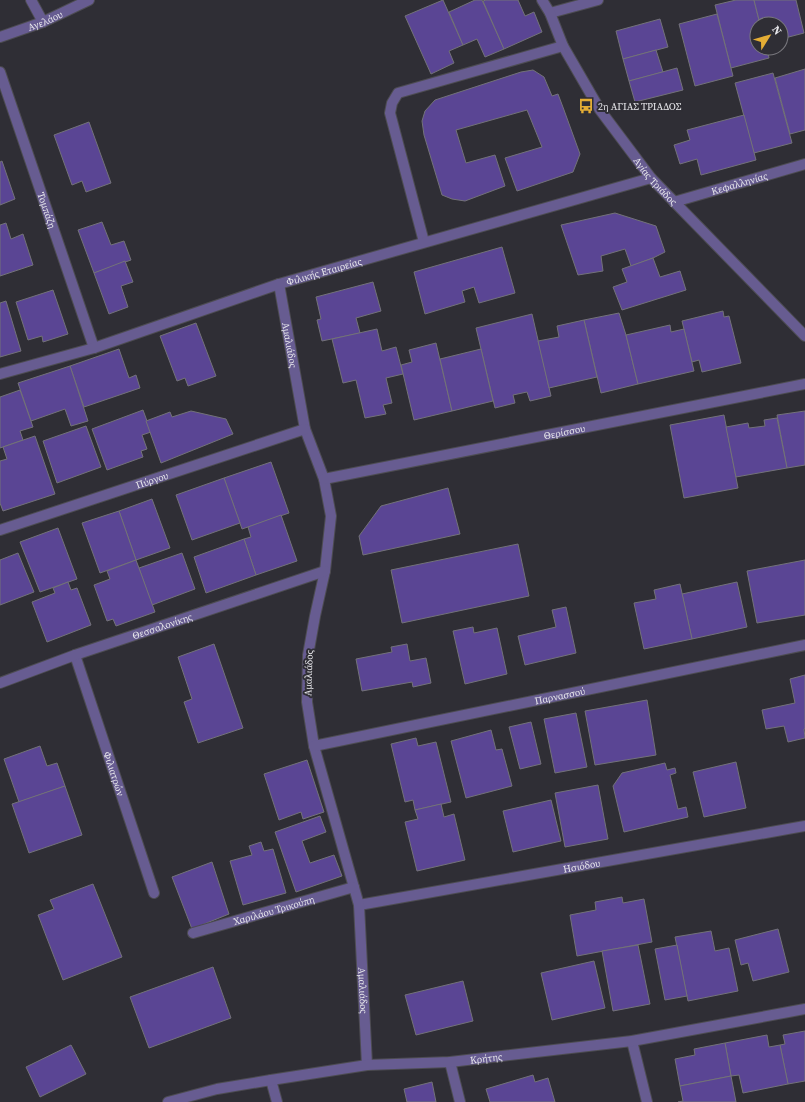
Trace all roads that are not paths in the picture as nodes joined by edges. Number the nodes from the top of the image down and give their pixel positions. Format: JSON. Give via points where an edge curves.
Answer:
{"nodes":[{"id":1,"x":32,"y":0,"type":"edge"},
{"id":2,"x":89,"y":0,"type":"edge"},
{"id":3,"x":542,"y":0,"type":"edge"},
{"id":4,"x":598,"y":0,"type":"edge"},
{"id":5,"x":550,"y":13,"type":"junction"},
{"id":6,"x":43,"y":22,"type":"junction"},
{"id":7,"x":0,"y":37,"type":"edge"},
{"id":8,"x":563,"y":46,"type":"junction"},
{"id":9,"x":0,"y":72,"type":"edge"},
{"id":10,"x":805,"y":164,"type":"edge"},
{"id":11,"x":651,"y":178,"type":"junction"},
{"id":12,"x":674,"y":202,"type":"junction"},
{"id":13,"x":424,"y":242,"type":"junction"},
{"id":14,"x":279,"y":284,"type":"junction"},
{"id":15,"x":805,"y":336,"type":"edge"},
{"id":16,"x":94,"y":348,"type":"junction"},
{"id":17,"x":0,"y":374,"type":"edge"},
{"id":18,"x":805,"y":384,"type":"edge"},
{"id":19,"x":305,"y":429,"type":"junction"},
{"id":20,"x":324,"y":479,"type":"junction"},
{"id":21,"x":0,"y":530,"type":"edge"},
{"id":22,"x":325,"y":571,"type":"junction"},
{"id":23,"x":805,"y":645,"type":"edge"},
{"id":24,"x":75,"y":655,"type":"junction"},
{"id":25,"x":0,"y":683,"type":"edge"},
{"id":26,"x":314,"y":746,"type":"junction"},
{"id":27,"x":805,"y":826,"type":"edge"},
{"id":28,"x":354,"y":887,"type":"junction"},
{"id":29,"x":154,"y":893,"type":"dead end"},
{"id":30,"x":359,"y":905,"type":"junction"},
{"id":31,"x":193,"y":933,"type":"dead end"},
{"id":32,"x":805,"y":1009,"type":"edge"},
{"id":33,"x":632,"y":1041,"type":"junction"},
{"id":34,"x":450,"y":1062,"type":"junction"},
{"id":35,"x":368,"y":1065,"type":"junction"},
{"id":36,"x":271,"y":1080,"type":"junction"},
{"id":37,"x":168,"y":1102,"type":"edge"},
{"id":38,"x":277,"y":1102,"type":"edge"},
{"id":39,"x":460,"y":1102,"type":"edge"},
{"id":40,"x":647,"y":1102,"type":"edge"}],
"edges":[{"from":1,"to":6,"type":"street"},
{"from":2,"to":6,"type":"street","name":"Αγελάου"},
{"from":3,"to":5,"type":"street","name":"Αγίας Τριάδος"},
{"from":4,"to":5,"type":"street"},
{"from":5,"to":8,"type":"street","name":"Αγίας Τριάδος"},
{"from":6,"to":7,"type":"street","name":"Αγελάου"},
{"from":8,"to":11,"type":"street","name":"Αγίας Τριάδος","via":[[600,110]]},
{"from":8,"to":13,"type":"street","via":[[398,93],[390,113]]},
{"from":9,"to":16,"type":"street","name":"Τομπάζη"},
{"from":10,"to":12,"type":"street","name":"Κεφαλληνίας"},
{"from":11,"to":12,"type":"street","name":"Αγίας Τριάδος"},
{"from":11,"to":13,"type":"street","name":"Φιλικής Εταιρείας"},
{"from":12,"to":15,"type":"street","name":"Αγίας Τριάδος"},
{"from":13,"to":14,"type":"street","name":"Φιλικής Εταιρείας"},
{"from":14,"to":16,"type":"street","name":"Φιλικής Εταιρείας"},
{"from":14,"to":19,"type":"street","name":"Αμαλιάδος"},
{"from":16,"to":17,"type":"street","name":"Φιλικής Εταιρείας"},
{"from":18,"to":20,"type":"street","name":"Θερίσσου"},
{"from":19,"to":20,"type":"street","name":"Αμαλιάδος"},
{"from":19,"to":21,"type":"street","name":"Πύργου"},
{"from":20,"to":22,"type":"street","name":"Αμαλιάδος","via":[[331,516]]},
{"from":22,"to":24,"type":"street","name":"Θεσσαλονίκης"},
{"from":22,"to":26,"type":"street","name":"Αμαλιάδος","via":[[308,655],[307,702]]},
{"from":23,"to":26,"type":"street","name":"Παρνασσού"},
{"from":24,"to":25,"type":"street","name":"Θεσσαλονίκης"},
{"from":24,"to":29,"type":"street","name":"Φιλιατρών"},
{"from":26,"to":28,"type":"street","name":"Αμαλιάδος"},
{"from":27,"to":30,"type":"street","name":"Ησιόδου"},
{"from":28,"to":30,"type":"street","name":"Αμαλιάδος"},
{"from":28,"to":31,"type":"street","name":"Χαριλάου Τρικούπη"},
{"from":30,"to":35,"type":"street","name":"Αμαλιάδος"},
{"from":32,"to":33,"type":"street","name":"Κρήτης"},
{"from":33,"to":34,"type":"street","name":"Κρήτης"},
{"from":33,"to":40,"type":"street"},
{"from":34,"to":35,"type":"street","name":"Κρήτης"},
{"from":34,"to":39,"type":"street"},
{"from":35,"to":36,"type":"street","name":"Κρήτης"},
{"from":36,"to":37,"type":"street","name":"Κρήτης"},
{"from":36,"to":38,"type":"street"}]}
